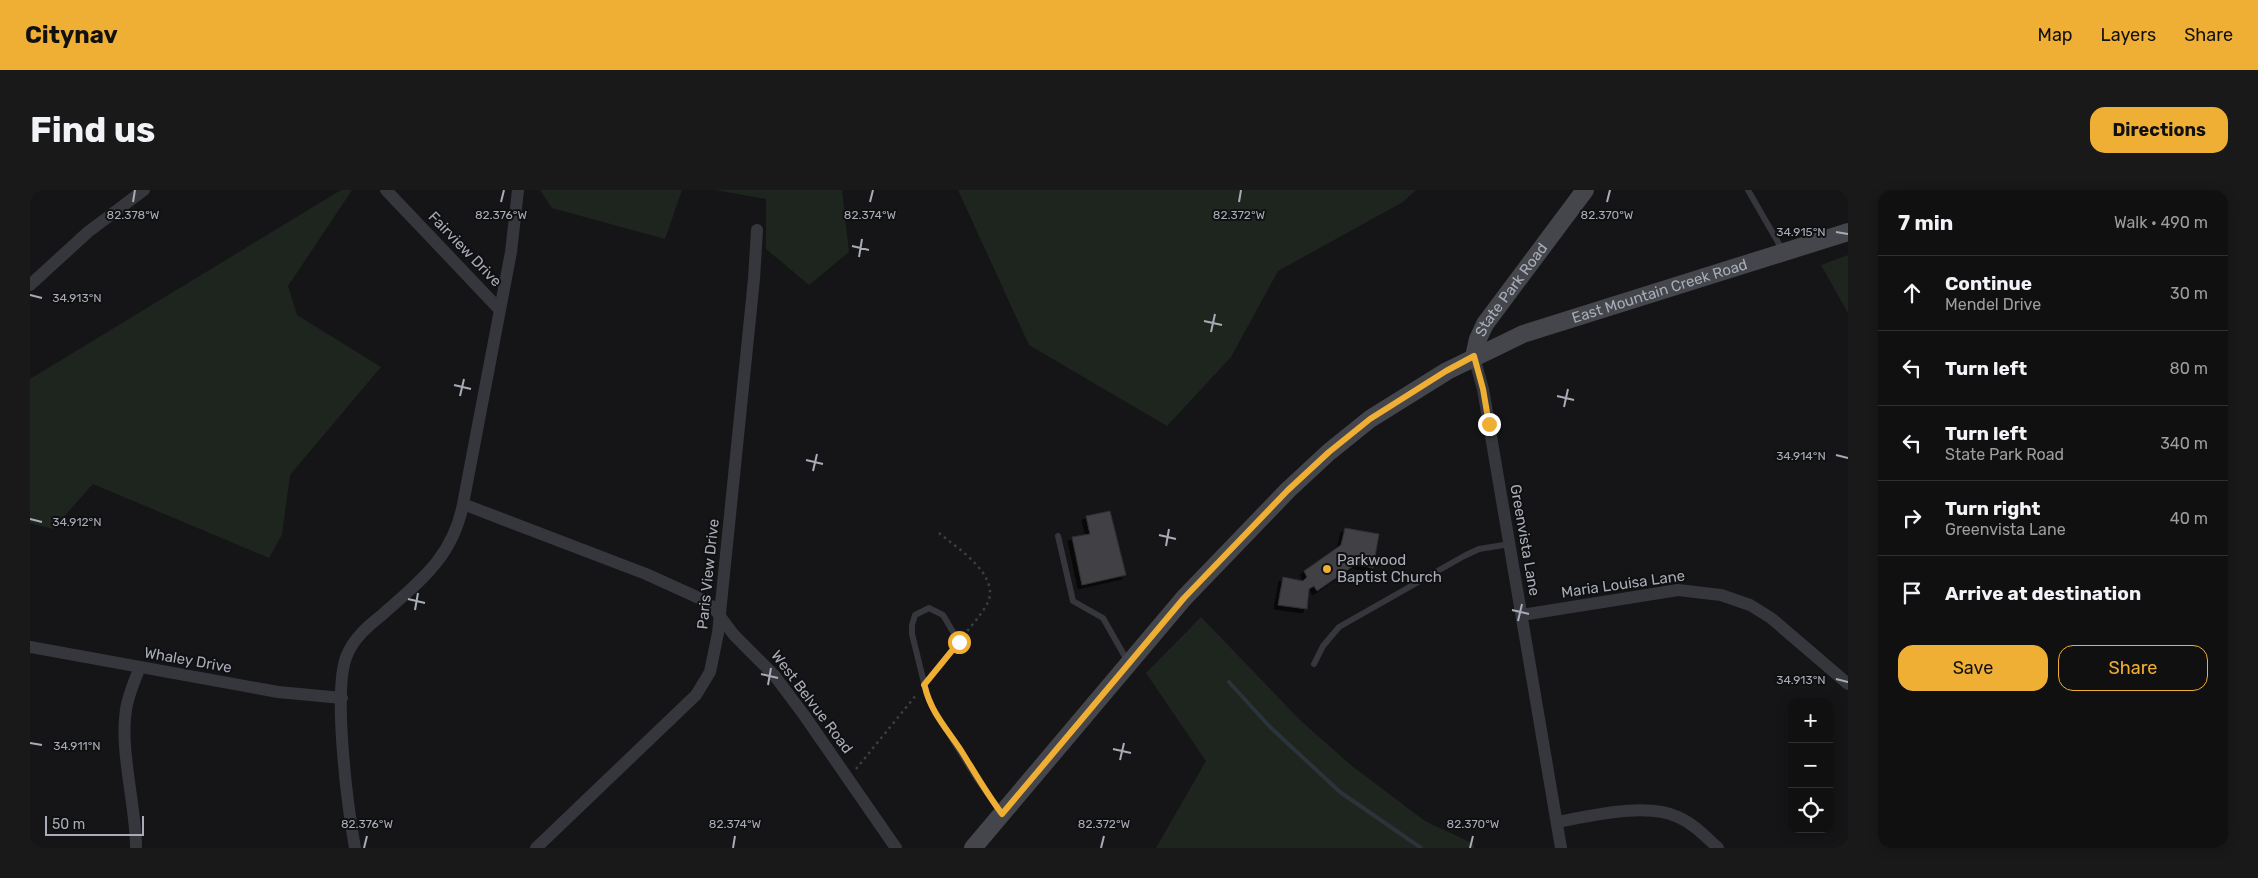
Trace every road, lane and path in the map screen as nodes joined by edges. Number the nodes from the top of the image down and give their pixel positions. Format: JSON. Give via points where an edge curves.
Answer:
{"nodes":[{"id":1,"x":144,"y":190,"type":"edge"},
{"id":2,"x":386,"y":190,"type":"edge"},
{"id":3,"x":518,"y":190,"type":"edge"},
{"id":4,"x":1585,"y":190,"type":"edge"},
{"id":5,"x":1748,"y":190,"type":"edge"},
{"id":6,"x":757,"y":230,"type":"dead end"},
{"id":7,"x":1848,"y":232,"type":"edge"},
{"id":8,"x":1783,"y":251,"type":"junction"},
{"id":9,"x":30,"y":286,"type":"edge"},
{"id":10,"x":500,"y":310,"type":"junction"},
{"id":11,"x":1474,"y":356,"type":"junction"},
{"id":12,"x":463,"y":504,"type":"junction"},
{"id":13,"x":939,"y":533,"type":"dead end"},
{"id":14,"x":1058,"y":536,"type":"dead end"},
{"id":15,"x":1510,"y":544,"type":"junction"},
{"id":16,"x":720,"y":614,"type":"junction"},
{"id":17,"x":1522,"y":615,"type":"junction"},
{"id":18,"x":959,"y":642,"type":"junction"},
{"id":19,"x":30,"y":647,"type":"edge"},
{"id":20,"x":1314,"y":664,"type":"dead end"},
{"id":21,"x":1129,"y":666,"type":"junction"},
{"id":22,"x":140,"y":667,"type":"junction"},
{"id":23,"x":1848,"y":684,"type":"edge"},
{"id":24,"x":924,"y":685,"type":"junction"},
{"id":25,"x":342,"y":698,"type":"junction"},
{"id":26,"x":848,"y":777,"type":"junction"},
{"id":27,"x":1002,"y":814,"type":"junction"},
{"id":28,"x":1557,"y":822,"type":"junction"},
{"id":29,"x":979,"y":846,"type":"edge"},
{"id":30,"x":136,"y":848,"type":"edge"},
{"id":31,"x":356,"y":848,"type":"edge"},
{"id":32,"x":536,"y":848,"type":"edge"},
{"id":33,"x":896,"y":848,"type":"edge"},
{"id":34,"x":1561,"y":848,"type":"edge"},
{"id":35,"x":1718,"y":848,"type":"edge"}],
"edges":[{"from":1,"to":9,"type":"street","via":[[84,236]]},
{"from":2,"to":10,"type":"street","name":"Fairview Drive"},
{"from":3,"to":10,"type":"street"},
{"from":4,"to":11,"type":"main road","name":"State Park Road","via":[[1485,324]]},
{"from":5,"to":8,"type":"lane"},
{"from":6,"to":16,"type":"street","name":"Paris View Drive"},
{"from":7,"to":8,"type":"main road","name":"East Mountain Creek Road"},
{"from":8,"to":11,"type":"main road","name":"East Mountain Creek Road","via":[[1524,334]]},
{"from":10,"to":12,"type":"street"},
{"from":11,"to":15,"type":"street","name":"Greenvista Lane","via":[[1483,389]]},
{"from":11,"to":21,"type":"main road","name":"State Park Road","via":[[1397,401],[1329,452],[1184,598]]},
{"from":12,"to":16,"type":"street","name":"West Belvue Road","via":[[646,574],[699,598]]},
{"from":12,"to":25,"type":"street","via":[[455,535],[440,560],[365,629],[352,646],[345,662]]},
{"from":13,"to":18,"type":"path","via":[[986,574],[990,585],[987,604]]},
{"from":14,"to":21,"type":"lane","via":[[1073,601],[1103,618]]},
{"from":15,"to":17,"type":"street","name":"Greenvista Lane"},
{"from":15,"to":20,"type":"lane","via":[[1479,549],[1464,556],[1339,627],[1323,646]]},
{"from":16,"to":26,"type":"street","name":"West Belvue Road","via":[[734,635],[774,675]]},
{"from":16,"to":32,"type":"street","name":"Paris View Drive","via":[[710,672],[702,688]]},
{"from":17,"to":23,"type":"street","name":"Maria Louisa Lane","via":[[1678,590],[1721,595],[1750,605],[1771,618]]},
{"from":17,"to":28,"type":"street","name":"Greenvista Lane"},
{"from":18,"to":24,"type":"path"},
{"from":18,"to":24,"type":"lane","via":[[940,612],[929,608],[915,616],[912,634]]},
{"from":19,"to":22,"type":"street","name":"Whaley Drive"},
{"from":21,"to":27,"type":"main road","name":"State Park Road"},
{"from":22,"to":25,"type":"street","name":"Whaley Drive","via":[[278,692]]},
{"from":22,"to":30,"type":"street","via":[[127,705],[126,728]]},
{"from":24,"to":26,"type":"path"},
{"from":24,"to":27,"type":"lane","via":[[938,717]]},
{"from":25,"to":31,"type":"street","via":[[348,796]]},
{"from":26,"to":33,"type":"street","name":"West Belvue Road"},
{"from":27,"to":29,"type":"main road","name":"State Park Road"},
{"from":28,"to":34,"type":"street","name":"Greenvista Lane"},
{"from":28,"to":35,"type":"street","via":[[1642,810],[1661,811],[1692,825]]}]}
